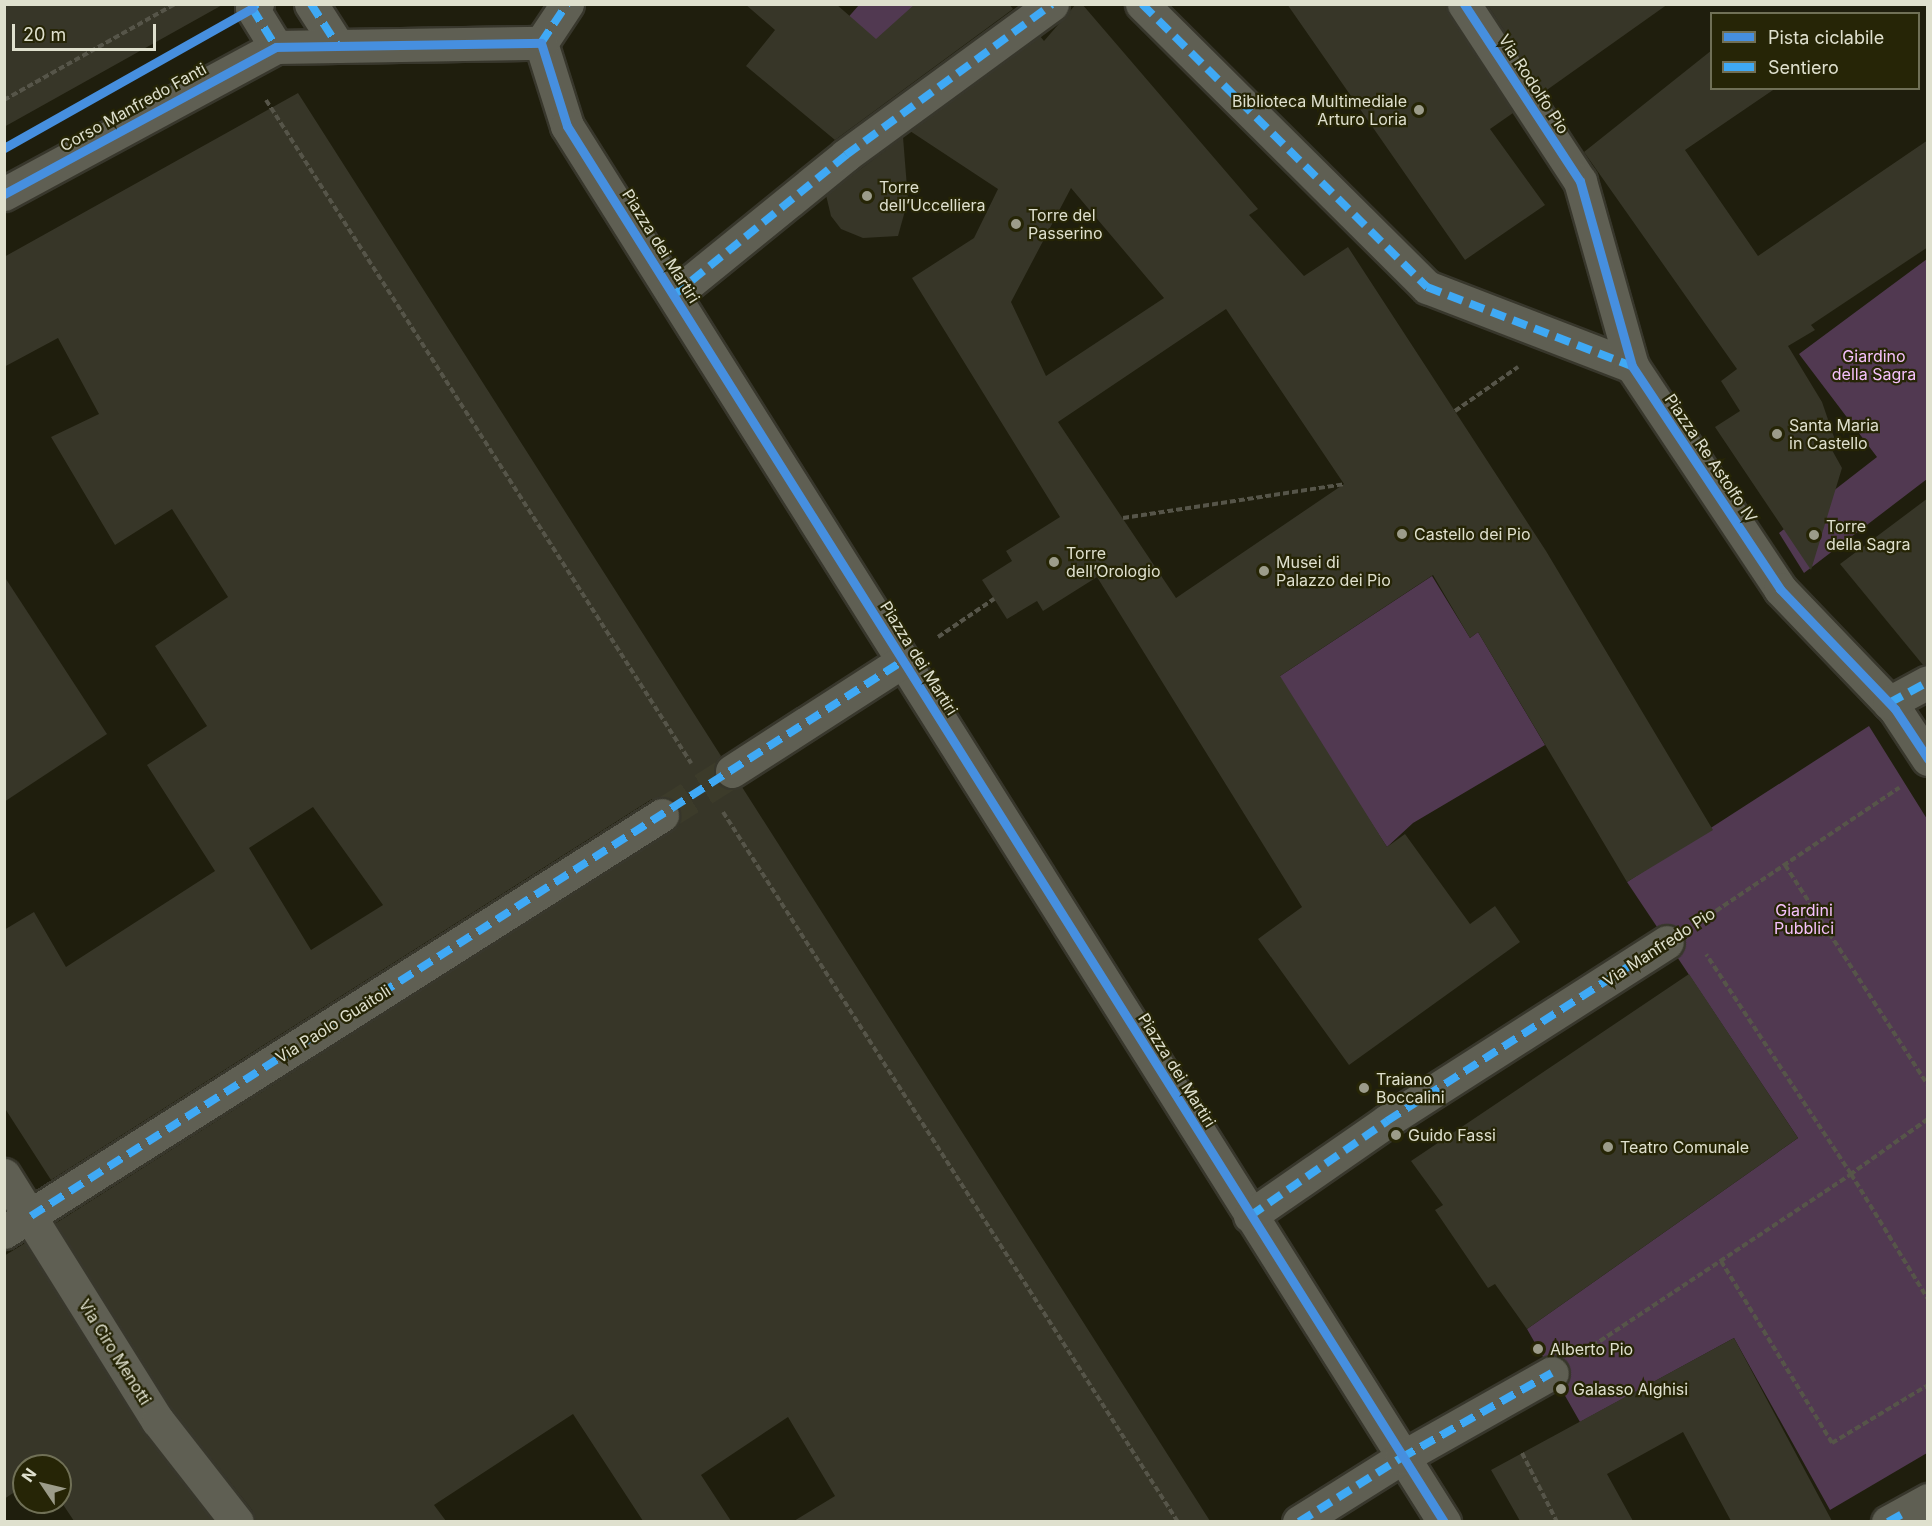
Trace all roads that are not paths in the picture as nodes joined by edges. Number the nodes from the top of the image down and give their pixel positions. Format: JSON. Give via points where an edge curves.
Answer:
{"nodes":[{"id":1,"x":257,"y":4,"type":"edge"},
{"id":2,"x":311,"y":4,"type":"edge"},
{"id":3,"x":567,"y":4,"type":"edge"},
{"id":4,"x":1052,"y":4,"type":"edge"},
{"id":5,"x":1142,"y":4,"type":"edge"},
{"id":6,"x":1464,"y":4,"type":"edge"},
{"id":7,"x":541,"y":43,"type":"junction"},
{"id":8,"x":338,"y":46,"type":"junction"},
{"id":9,"x":276,"y":47,"type":"junction"},
{"id":10,"x":1580,"y":181,"type":"joint"},
{"id":11,"x":4,"y":194,"type":"edge"},
{"id":12,"x":674,"y":295,"type":"junction"},
{"id":13,"x":1632,"y":366,"type":"junction"},
{"id":14,"x":903,"y":661,"type":"junction"},
{"id":15,"x":1928,"y":682,"type":"edge"},
{"id":16,"x":1892,"y":706,"type":"junction"},
{"id":17,"x":732,"y":771,"type":"tunnel mouth"},
{"id":18,"x":1918,"y":771,"type":"edge"},
{"id":19,"x":662,"y":815,"type":"tunnel mouth"},
{"id":20,"x":1678,"y":935,"type":"road end"},
{"id":21,"x":4,"y":1175,"type":"edge"},
{"id":22,"x":1250,"y":1216,"type":"junction"},
{"id":23,"x":18,"y":1224,"type":"edge"},
{"id":24,"x":1552,"y":1373,"type":"road end"},
{"id":25,"x":1401,"y":1458,"type":"junction"},
{"id":26,"x":1438,"y":1513,"type":"edge"},
{"id":27,"x":237,"y":1521,"type":"edge"},
{"id":28,"x":1299,"y":1521,"type":"edge"}],
"edges":[{"from":1,"to":9,"type":"street","via":[[252,8]]},
{"from":2,"to":8,"type":"street"},
{"from":3,"to":7,"type":"street"},
{"from":4,"to":12,"type":"street","via":[[846,155]]},
{"from":5,"to":13,"type":"street","via":[[1427,287]]},
{"from":6,"to":10,"type":"street","name":"Via Rodolfo Pio"},
{"from":7,"to":8,"type":"street"},
{"from":7,"to":12,"type":"street","name":"Piazza dei Martiri","via":[[567,126]]},
{"from":8,"to":9,"type":"street"},
{"from":9,"to":11,"type":"street","name":"Corso Manfredo Fanti"},
{"from":10,"to":13,"type":"street","name":"Piazza Re Astolfo IV"},
{"from":12,"to":14,"type":"street","name":"Piazza dei Martiri"},
{"from":13,"to":16,"type":"street","name":"Piazza Re Astolfo IV","via":[[1780,590]]},
{"from":14,"to":17,"type":"street","name":"Piazza dei Martiri"},
{"from":14,"to":22,"type":"street","name":"Piazza dei Martiri"},
{"from":15,"to":16,"type":"street"},
{"from":16,"to":18,"type":"street","name":"Piazza Re Astolfo IV"},
{"from":19,"to":23,"type":"street","name":"Via Paolo Guaitoli"},
{"from":20,"to":22,"type":"street","name":"Via Manfredo Pio","via":[[1387,1121]]},
{"from":21,"to":23,"type":"street","name":"Via Ciro Menotti"},
{"from":22,"to":25,"type":"street","name":"Piazza dei Martiri"},
{"from":23,"to":27,"type":"street","name":"Via Ciro Menotti","via":[[158,1421]]},
{"from":24,"to":25,"type":"street"},
{"from":25,"to":26,"type":"street","name":"Piazza dei Martiri"},
{"from":25,"to":28,"type":"street"}]}
